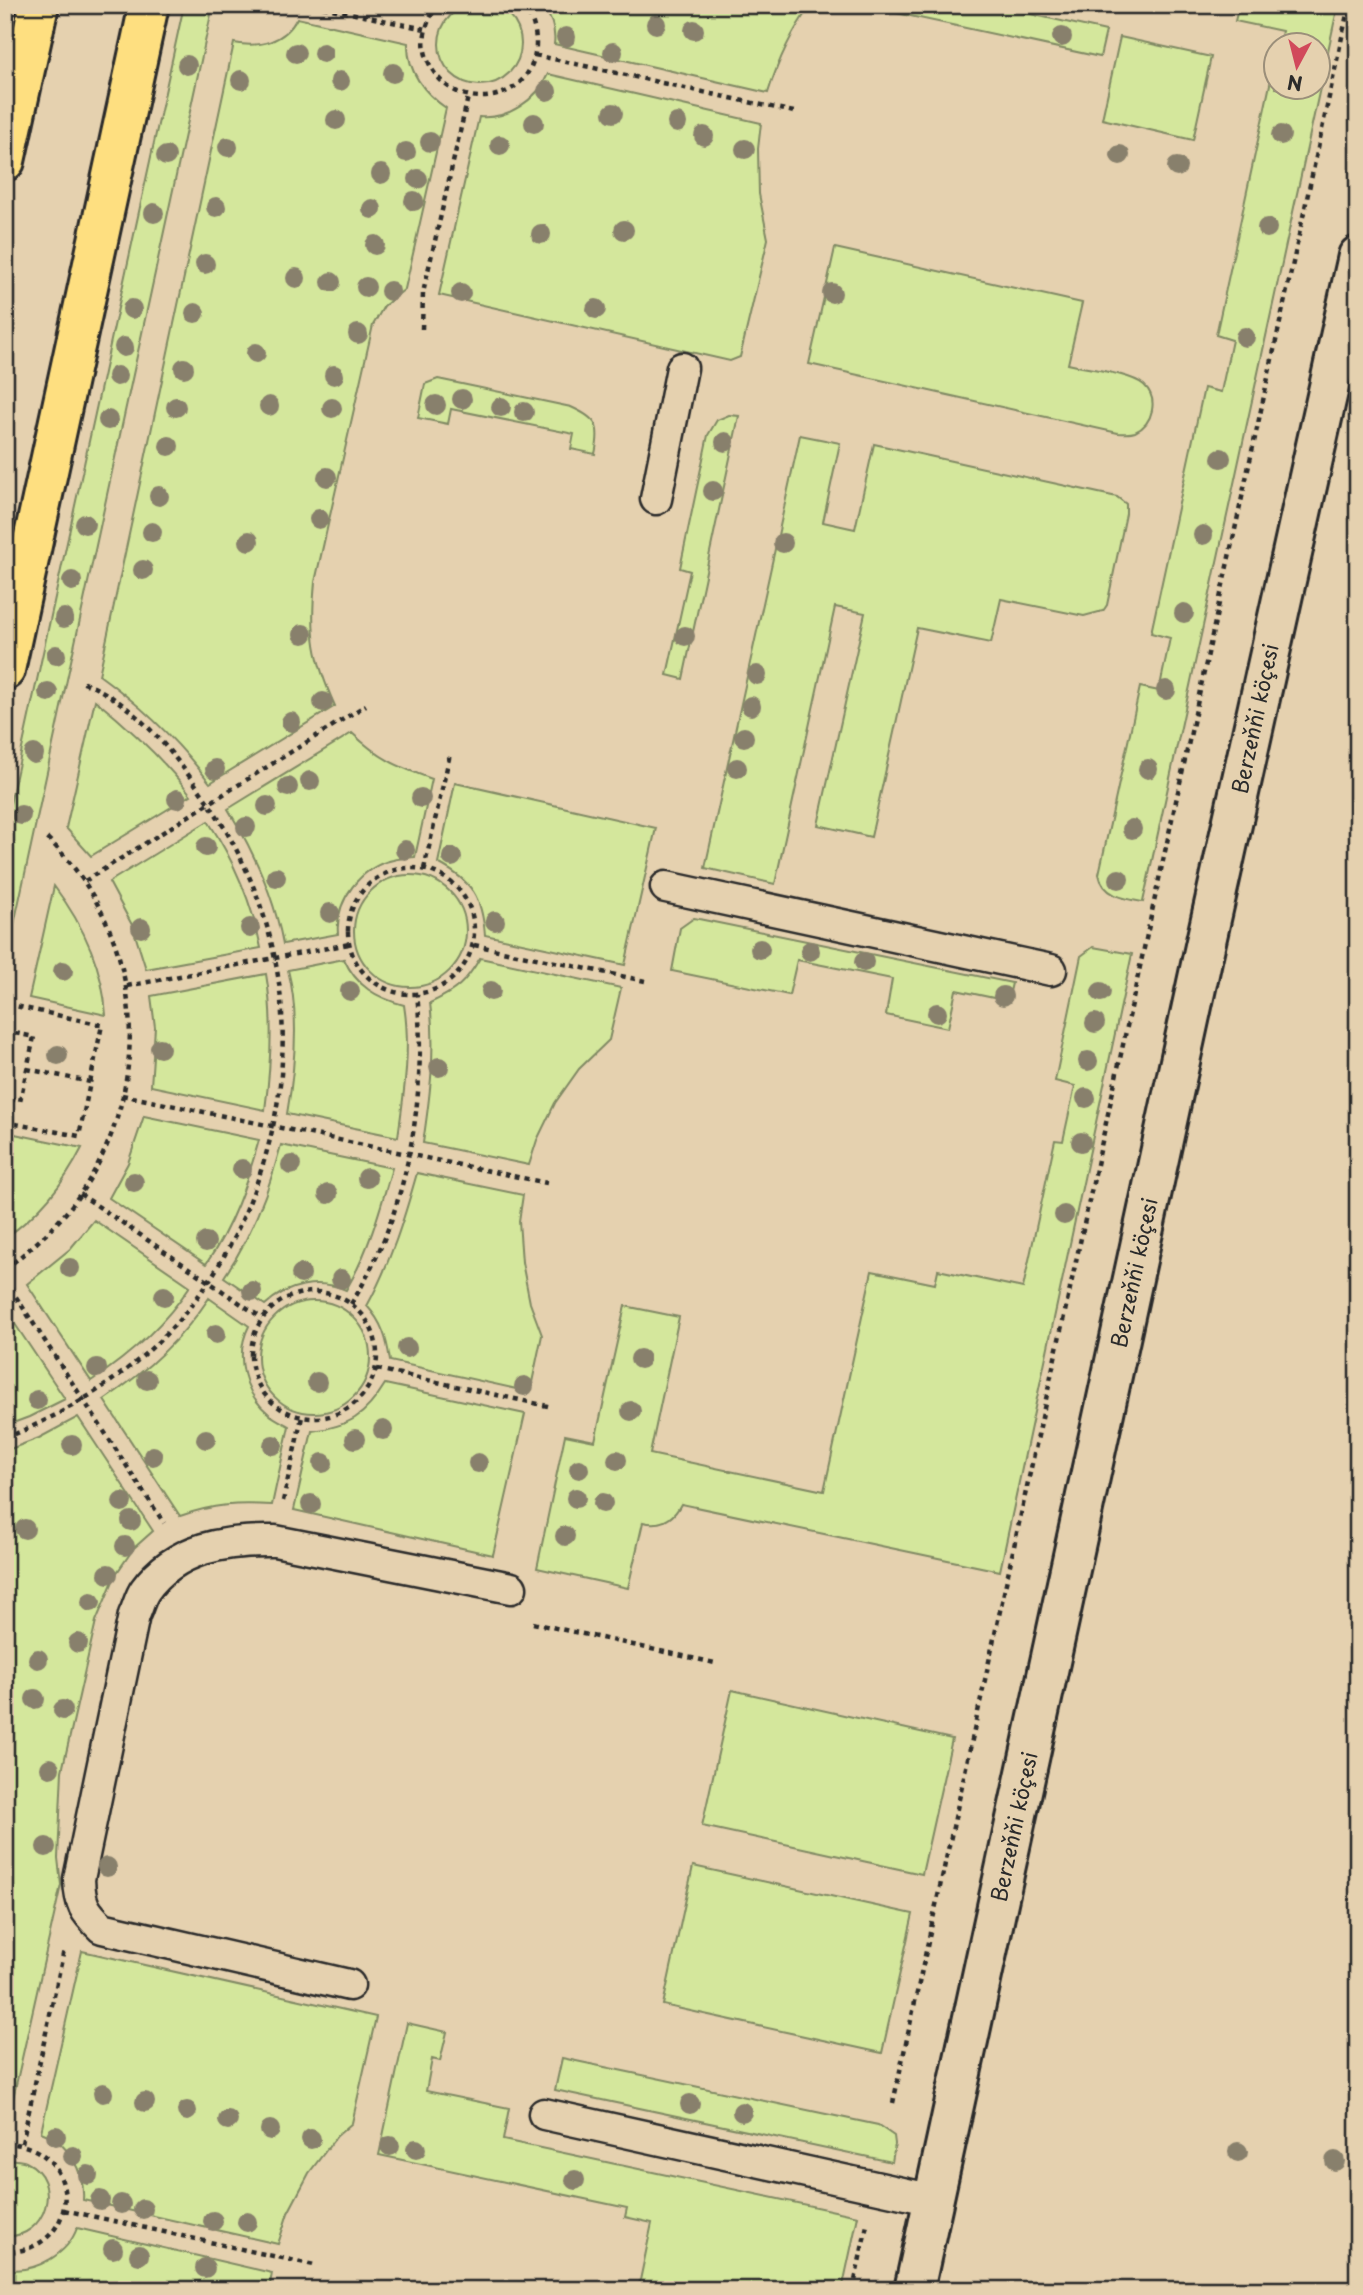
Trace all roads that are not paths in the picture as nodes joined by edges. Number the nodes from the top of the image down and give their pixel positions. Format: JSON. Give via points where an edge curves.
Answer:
{"nodes":[{"id":1,"x":39,"y":5,"type":"edge"},
{"id":2,"x":149,"y":5,"type":"edge"},
{"id":3,"x":5,"y":161,"type":"edge"},
{"id":4,"x":1358,"y":256,"type":"edge"},
{"id":5,"x":682,"y":368,"type":"dead end"},
{"id":6,"x":656,"y":499,"type":"dead end"},
{"id":7,"x":5,"y":670,"type":"edge"},
{"id":8,"x":666,"y":887,"type":"dead end"},
{"id":9,"x":1051,"y":970,"type":"dead end"},
{"id":10,"x":510,"y":1588,"type":"dead end"},
{"id":11,"x":349,"y":1985,"type":"dead end"},
{"id":12,"x":544,"y":2114,"type":"dead end"},
{"id":13,"x":934,"y":2200,"type":"junction"},
{"id":14,"x":914,"y":2290,"type":"edge"}],
"edges":[{"from":1,"to":3,"type":"main road"},
{"from":2,"to":7,"type":"main road"},
{"from":4,"to":13,"type":"street","name":"Berzeňňi köçesi"},
{"from":5,"to":6,"type":"lane"},
{"from":8,"to":9,"type":"lane"},
{"from":10,"to":11,"type":"lane","via":[[275,1541],[240,1540],[202,1547],[169,1565],[145,1590],[134,1615],[79,1879],[85,1910],[102,1928]]},
{"from":12,"to":13,"type":"lane"},
{"from":13,"to":14,"type":"street","name":"Berzeňňi köçesi"}]}
